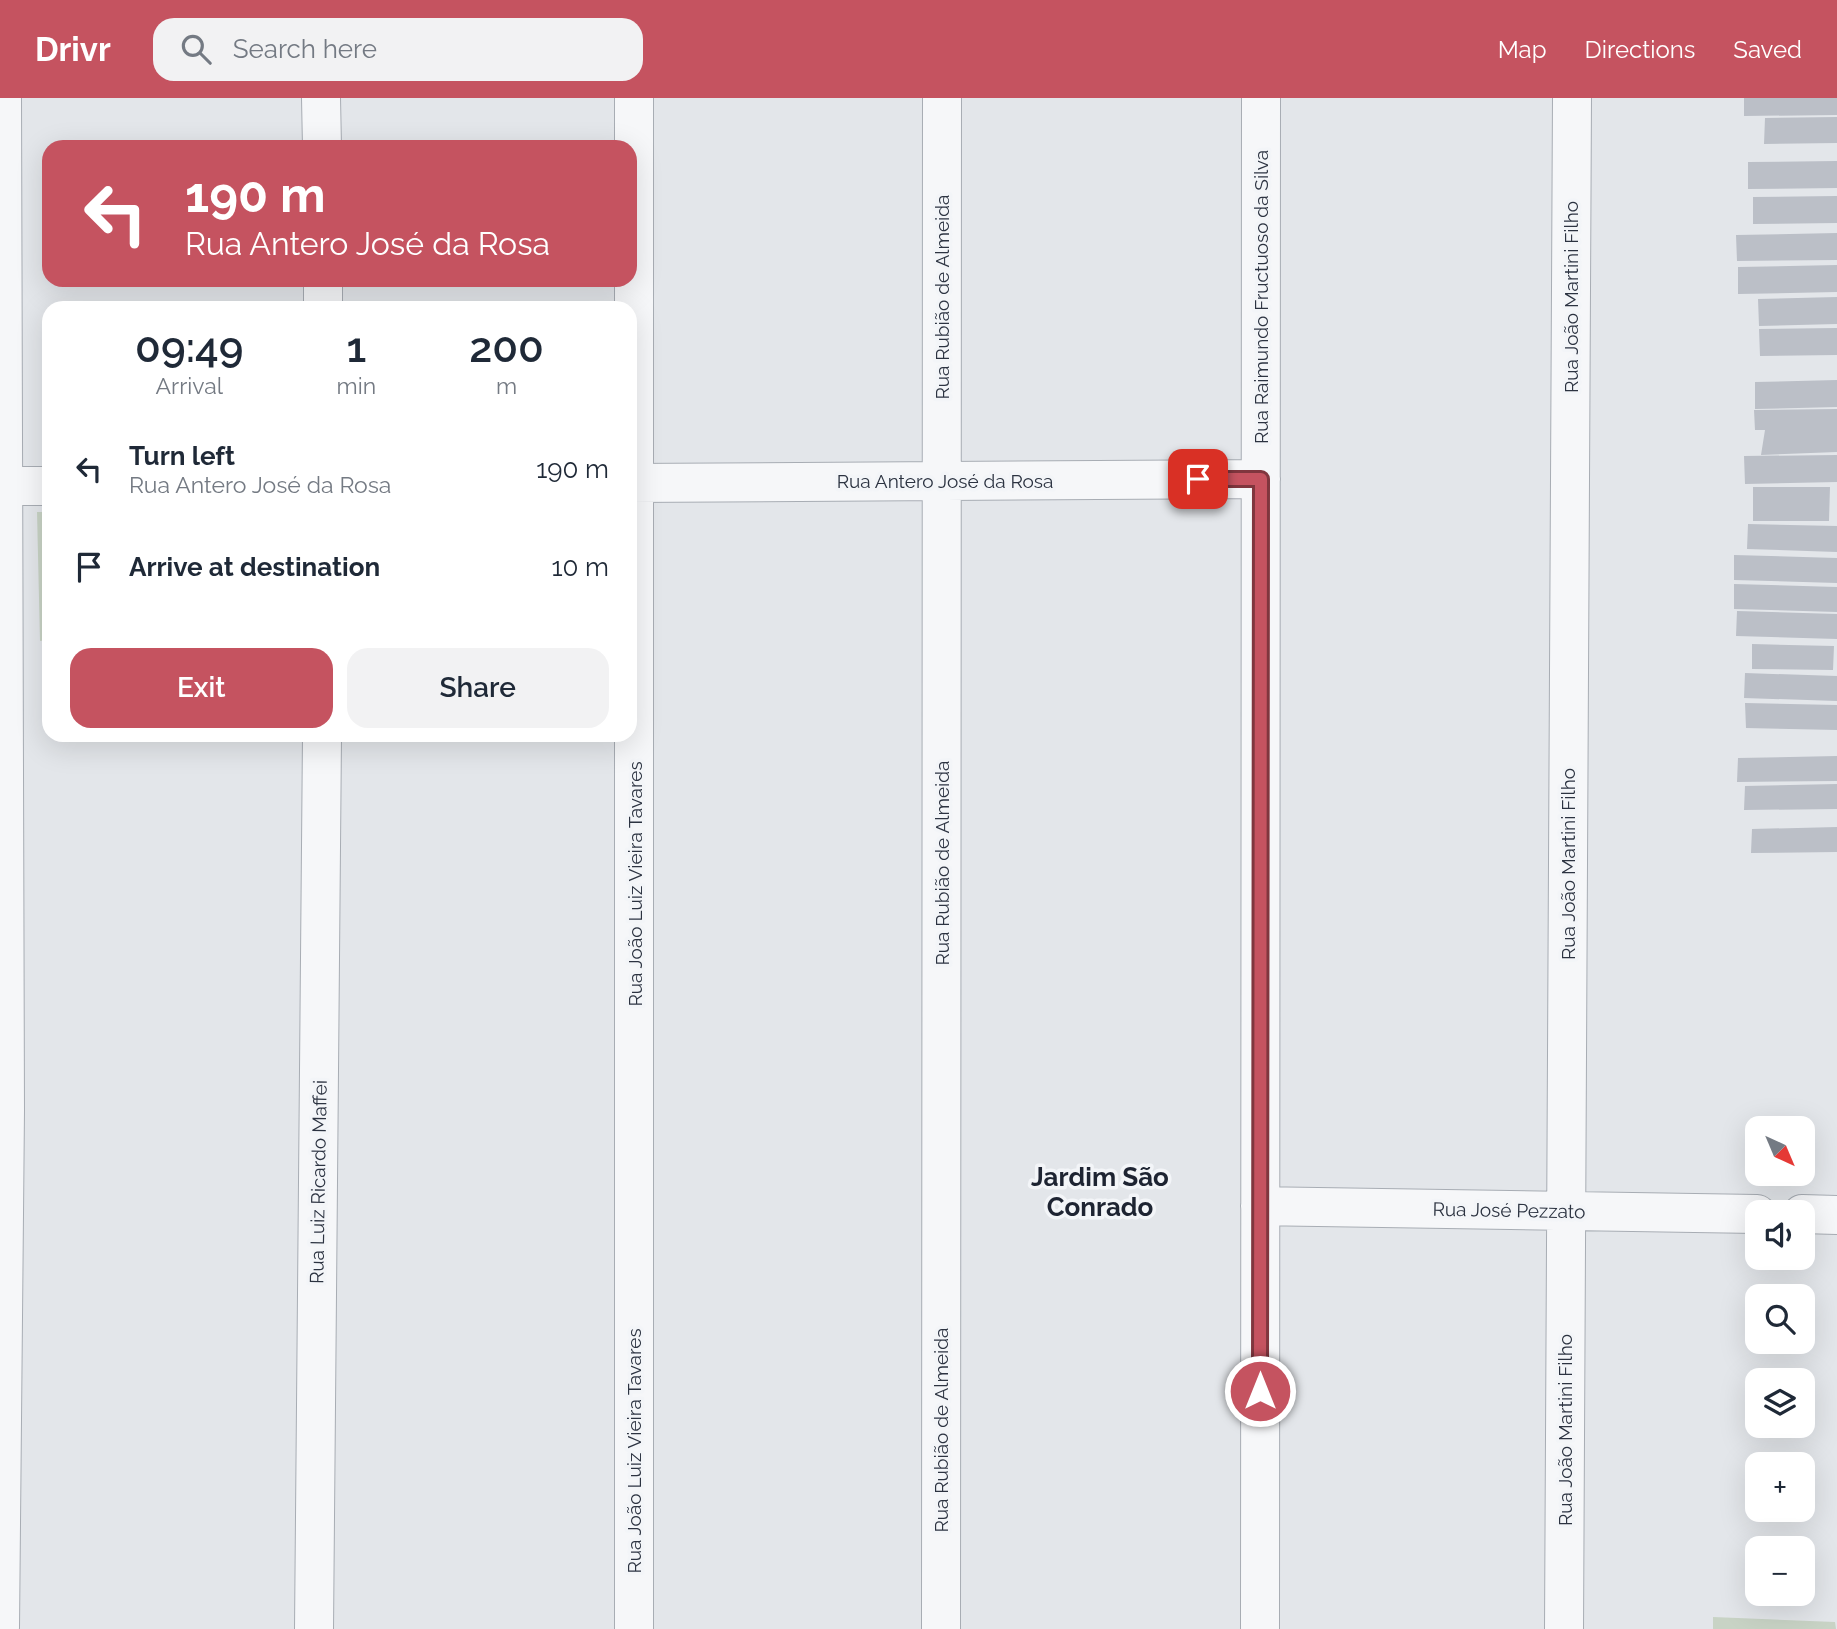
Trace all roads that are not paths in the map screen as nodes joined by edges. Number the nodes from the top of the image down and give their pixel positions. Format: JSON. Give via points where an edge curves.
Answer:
{"nodes":[{"id":1,"x":2,"y":98,"type":"edge"},
{"id":2,"x":321,"y":98,"type":"edge"},
{"id":3,"x":634,"y":98,"type":"edge"},
{"id":4,"x":942,"y":98,"type":"edge"},
{"id":5,"x":1261,"y":98,"type":"edge"},
{"id":6,"x":1572,"y":98,"type":"edge"},
{"id":7,"x":321,"y":140,"type":"edge"},
{"id":8,"x":634,"y":140,"type":"edge"},
{"id":9,"x":0,"y":171,"type":"edge"},
{"id":10,"x":1261,"y":479,"type":"junction"},
{"id":11,"x":942,"y":481,"type":"junction"},
{"id":12,"x":637,"y":483,"type":"edge"},
{"id":13,"x":1,"y":486,"type":"edge"},
{"id":14,"x":42,"y":486,"type":"edge"},
{"id":15,"x":322,"y":742,"type":"edge"},
{"id":16,"x":633,"y":742,"type":"edge"},
{"id":17,"x":3,"y":1110,"type":"edge"},
{"id":18,"x":1260,"y":1206,"type":"junction"},
{"id":19,"x":1566,"y":1212,"type":"junction"},
{"id":20,"x":1745,"y":1214,"type":"edge"},
{"id":21,"x":1815,"y":1214,"type":"edge"},
{"id":22,"x":1837,"y":1215,"type":"edge"},
{"id":23,"x":0,"y":1627,"type":"edge"},
{"id":24,"x":314,"y":1629,"type":"edge"},
{"id":25,"x":634,"y":1629,"type":"edge"},
{"id":26,"x":941,"y":1629,"type":"edge"},
{"id":27,"x":1260,"y":1629,"type":"edge"},
{"id":28,"x":1564,"y":1629,"type":"edge"}],
"edges":[{"from":1,"to":9,"type":"street"},
{"from":2,"to":7,"type":"street"},
{"from":3,"to":8,"type":"street","name":"Rua João Luiz Vieira Tavares"},
{"from":4,"to":11,"type":"street","name":"Rua Rubião de Almeida"},
{"from":5,"to":10,"type":"street","name":"Rua Raimundo Fructuoso da Silva"},
{"from":6,"to":19,"type":"street","name":"Rua João Martini Filho"},
{"from":9,"to":13,"type":"street"},
{"from":10,"to":11,"type":"street","name":"Rua Antero José da Rosa"},
{"from":10,"to":18,"type":"street","name":"Rua Raimundo Fructuoso da Silva"},
{"from":11,"to":12,"type":"street","name":"Rua Antero José da Rosa"},
{"from":11,"to":26,"type":"street","name":"Rua Rubião de Almeida"},
{"from":13,"to":14,"type":"street"},
{"from":13,"to":17,"type":"street"},
{"from":15,"to":24,"type":"street","name":"Rua Luiz Ricardo Maffei"},
{"from":16,"to":25,"type":"street","name":"Rua João Luiz Vieira Tavares"},
{"from":17,"to":23,"type":"street"},
{"from":18,"to":19,"type":"street","name":"Rua José Pezzato"},
{"from":18,"to":27,"type":"street","name":"Rua Raimundo Fructuoso da Silva"},
{"from":19,"to":20,"type":"street","name":"Rua José Pezzato"},
{"from":19,"to":28,"type":"street","name":"Rua João Martini Filho"},
{"from":21,"to":22,"type":"street"}]}
